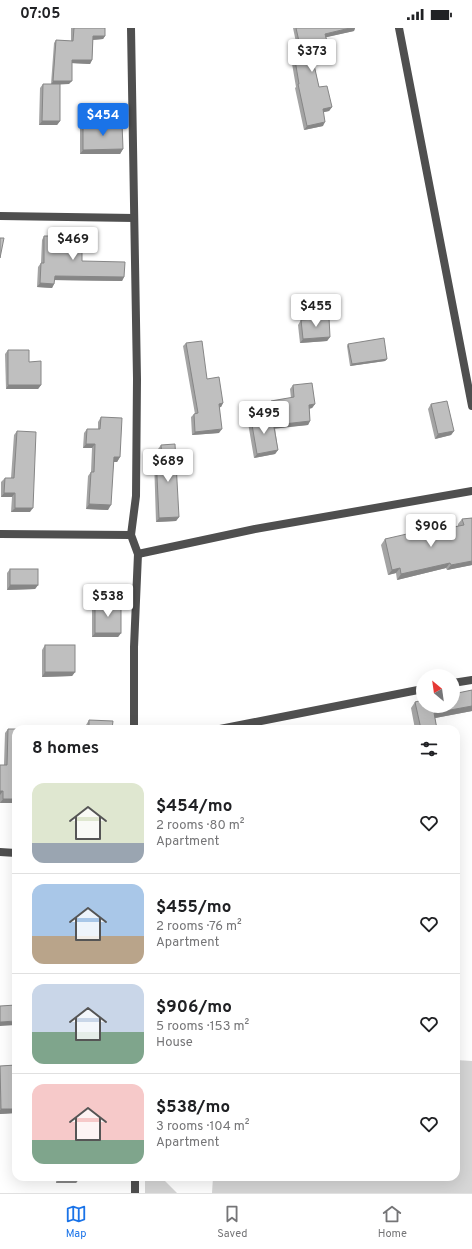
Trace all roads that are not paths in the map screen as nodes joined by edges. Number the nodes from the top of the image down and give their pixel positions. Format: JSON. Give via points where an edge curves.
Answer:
{"nodes":[{"id":1,"x":131,"y":28,"type":"edge"},
{"id":2,"x":399,"y":28,"type":"edge"},
{"id":3,"x":0,"y":216,"type":"edge"},
{"id":4,"x":134,"y":218,"type":"junction"},
{"id":5,"x":472,"y":406,"type":"edge"},
{"id":6,"x":472,"y":491,"type":"edge"},
{"id":7,"x":0,"y":534,"type":"edge"},
{"id":8,"x":131,"y":535,"type":"junction"},
{"id":9,"x":138,"y":554,"type":"junction"},
{"id":10,"x":472,"y":680,"type":"edge"},
{"id":11,"x":460,"y":682,"type":"edge"},
{"id":12,"x":416,"y":690,"type":"edge"},
{"id":13,"x":134,"y":725,"type":"edge"},
{"id":14,"x":240,"y":725,"type":"edge"},
{"id":15,"x":0,"y":852,"type":"edge"},
{"id":16,"x":12,"y":852,"type":"edge"},
{"id":17,"x":135,"y":1181,"type":"edge"},
{"id":18,"x":135,"y":1193,"type":"edge"}],
"edges":[{"from":1,"to":4,"type":"street"},
{"from":2,"to":5,"type":"street"},
{"from":3,"to":4,"type":"street"},
{"from":4,"to":8,"type":"street","via":[[137,402],[136,496]]},
{"from":6,"to":9,"type":"street","via":[[255,529]]},
{"from":7,"to":8,"type":"street"},
{"from":8,"to":9,"type":"street"},
{"from":9,"to":13,"type":"street"},
{"from":10,"to":11,"type":"street"},
{"from":12,"to":14,"type":"street"},
{"from":15,"to":16,"type":"street"},
{"from":17,"to":18,"type":"street"}]}
